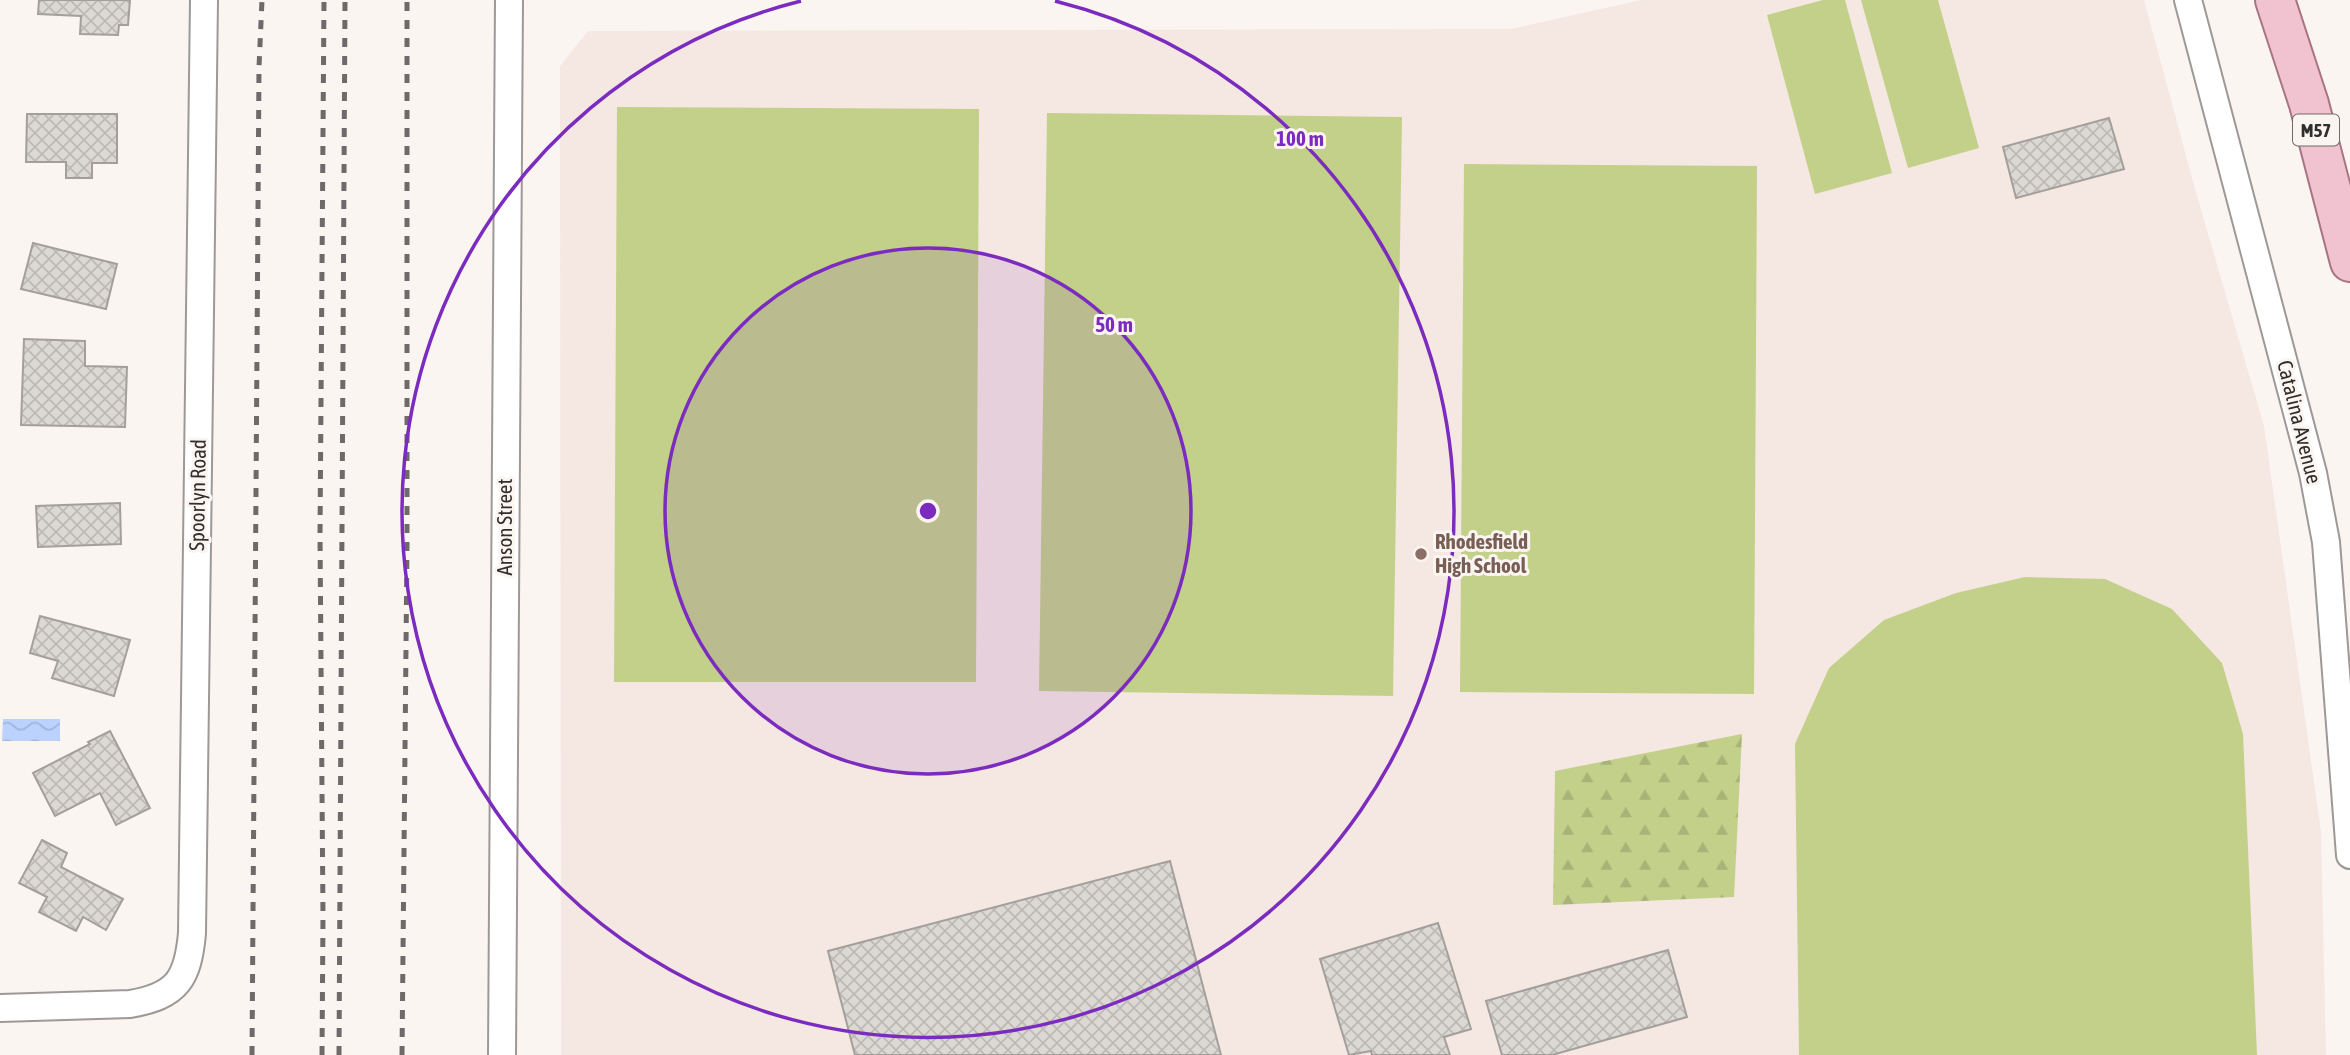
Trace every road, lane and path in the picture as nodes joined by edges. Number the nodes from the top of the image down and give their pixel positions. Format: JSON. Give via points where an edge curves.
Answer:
{"nodes":[{"id":1,"x":204,"y":0,"type":"edge"},
{"id":2,"x":510,"y":0,"type":"edge"},
{"id":3,"x":2188,"y":0,"type":"edge"},
{"id":4,"x":2275,"y":0,"type":"edge"},
{"id":5,"x":2350,"y":261,"type":"edge"},
{"id":6,"x":2350,"y":855,"type":"edge"},
{"id":7,"x":0,"y":1008,"type":"edge"},
{"id":8,"x":502,"y":1055,"type":"edge"}],
"edges":[{"from":1,"to":7,"type":"street","name":"Spoorlyn Road","via":[[190,954],[176,986],[147,1001]]},
{"from":2,"to":8,"type":"street","name":"Anson Street"},
{"from":3,"to":6,"type":"street","name":"Catalina Avenue","via":[[2313,474],[2326,542]]},
{"from":4,"to":5,"type":"main road","number":"M57","via":[[2309,104]]}]}
